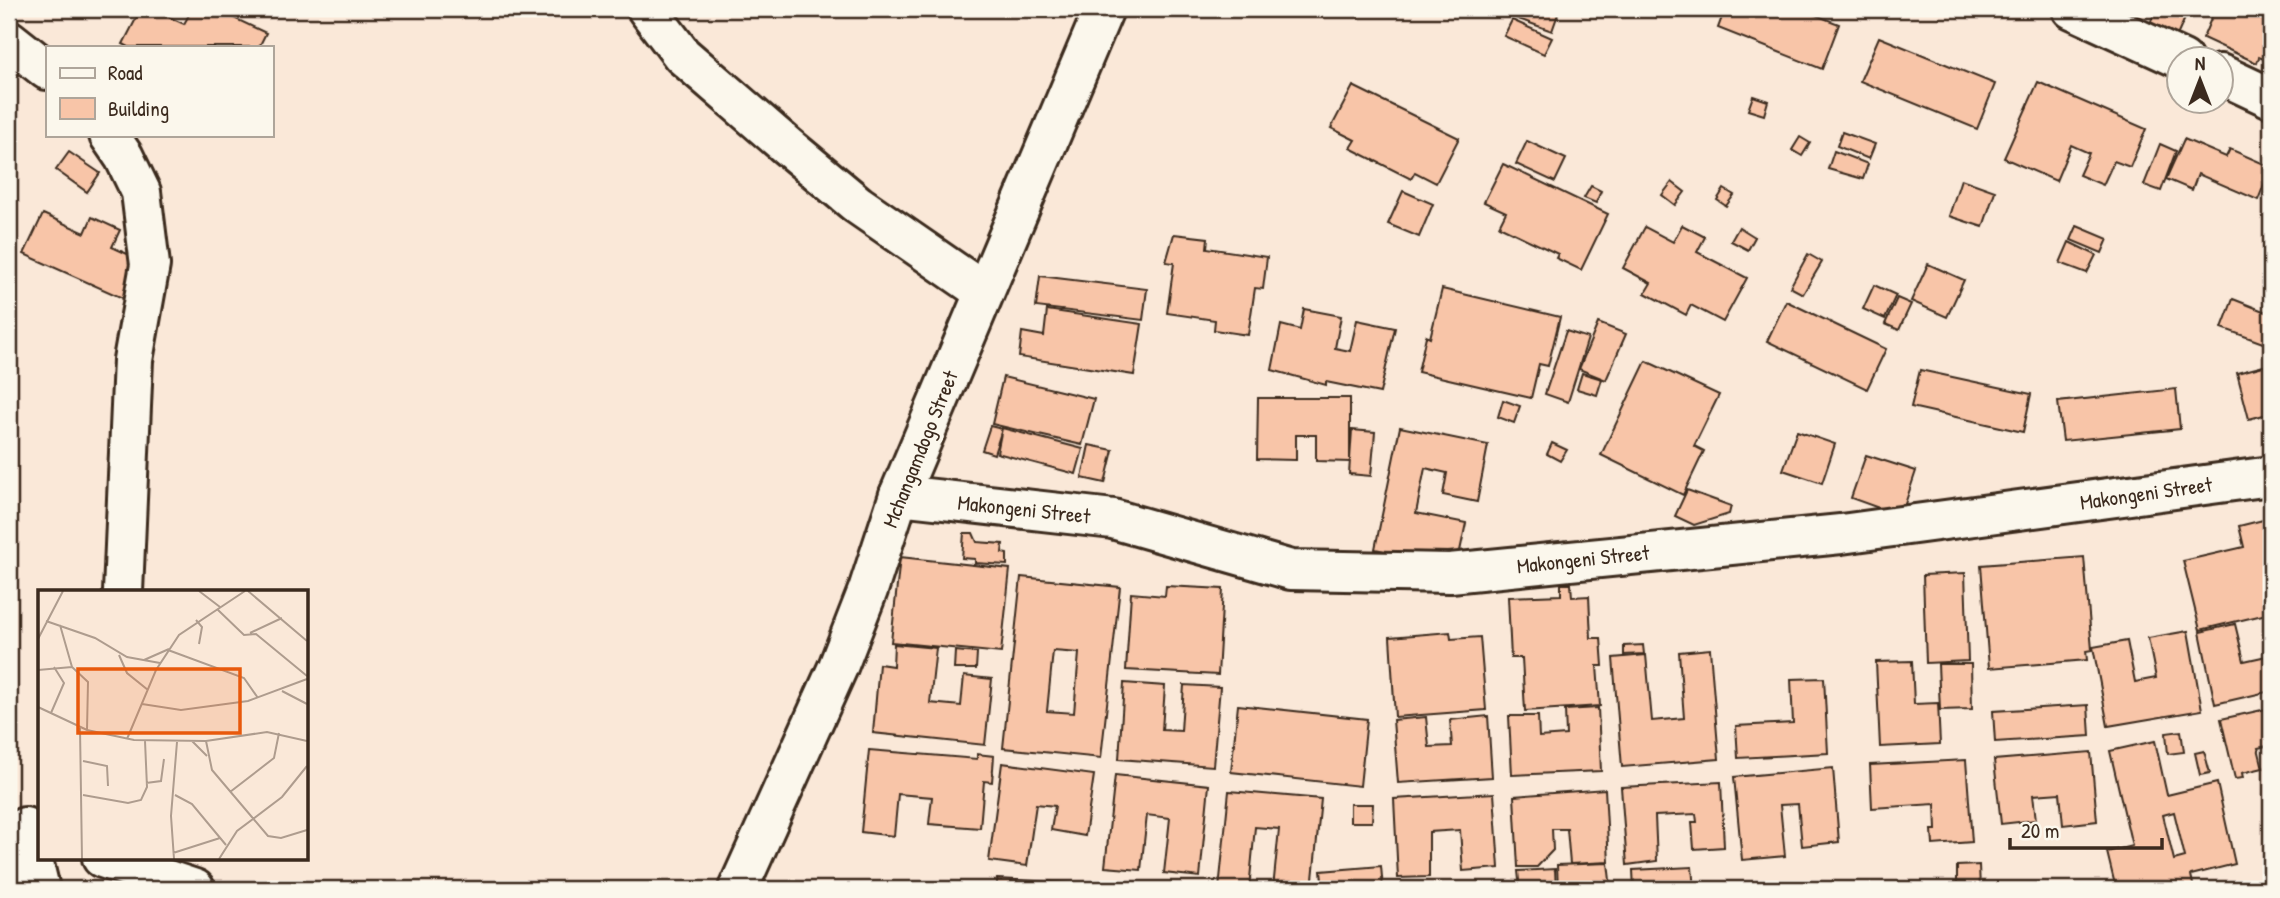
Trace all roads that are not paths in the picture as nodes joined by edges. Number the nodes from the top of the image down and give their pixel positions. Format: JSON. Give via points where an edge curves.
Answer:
{"nodes":[{"id":1,"x":647,"y":9,"type":"edge"},
{"id":2,"x":1104,"y":9,"type":"edge"},
{"id":3,"x":2073,"y":9,"type":"edge"},
{"id":4,"x":9,"y":40,"type":"edge"},
{"id":5,"x":2164,"y":51,"type":"edge"},
{"id":6,"x":46,"y":69,"type":"edge"},
{"id":7,"x":2234,"y":80,"type":"edge"},
{"id":8,"x":2271,"y":97,"type":"edge"},
{"id":9,"x":110,"y":136,"type":"edge"},
{"id":10,"x":984,"y":292,"type":"junction"},
{"id":11,"x":2271,"y":476,"type":"edge"},
{"id":12,"x":898,"y":495,"type":"junction"},
{"id":13,"x":123,"y":590,"type":"edge"},
{"id":14,"x":25,"y":827,"type":"edge"},
{"id":15,"x":117,"y":861,"type":"edge"},
{"id":16,"x":40,"y":889,"type":"edge"},
{"id":17,"x":195,"y":889,"type":"edge"},
{"id":18,"x":738,"y":889,"type":"edge"}],
"edges":[{"from":1,"to":10,"type":"street","via":[[682,55],[787,146],[858,205]]},
{"from":2,"to":10,"type":"street","name":"Mchangamdogo Street"},
{"from":3,"to":5,"type":"street"},
{"from":4,"to":6,"type":"street"},
{"from":7,"to":8,"type":"street"},
{"from":9,"to":13,"type":"street","via":[[141,192],[150,265],[133,360]]},
{"from":10,"to":12,"type":"street","name":"Mchangamdogo Street"},
{"from":11,"to":12,"type":"street","name":"Makongeni Street","via":[[1841,534],[1450,573],[1291,570],[1113,519]]},
{"from":12,"to":18,"type":"street","name":"Mchangamdogo Street","via":[[838,667]]},
{"from":14,"to":16,"type":"street"},
{"from":15,"to":17,"type":"street"}]}
